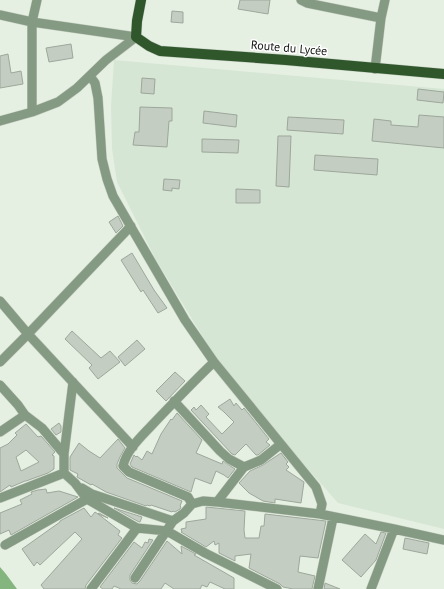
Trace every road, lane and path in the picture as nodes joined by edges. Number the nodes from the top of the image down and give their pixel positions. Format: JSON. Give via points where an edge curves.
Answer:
{"nodes":[{"id":1,"x":37,"y":0,"type":"edge"},
{"id":2,"x":141,"y":0,"type":"edge"},
{"id":3,"x":385,"y":0,"type":"edge"},
{"id":4,"x":305,"y":1,"type":"edge"},
{"id":5,"x":0,"y":15,"type":"edge"},
{"id":6,"x":381,"y":18,"type":"junction"},
{"id":7,"x":32,"y":22,"type":"junction"},
{"id":8,"x":136,"y":37,"type":"junction"},
{"id":9,"x":374,"y":68,"type":"junction"},
{"id":10,"x":444,"y":74,"type":"edge"},
{"id":11,"x":90,"y":76,"type":"junction"},
{"id":12,"x":32,"y":112,"type":"junction"},
{"id":13,"x":0,"y":121,"type":"edge"},
{"id":14,"x":131,"y":226,"type":"junction"},
{"id":15,"x":1,"y":305,"type":"edge"},
{"id":16,"x":28,"y":334,"type":"junction"},
{"id":17,"x":0,"y":362,"type":"edge"},
{"id":18,"x":214,"y":362,"type":"junction"},
{"id":19,"x":73,"y":382,"type":"junction"},
{"id":20,"x":0,"y":385,"type":"edge"},
{"id":21,"x":174,"y":401,"type":"junction"},
{"id":22,"x":24,"y":415,"type":"junction"},
{"id":23,"x":0,"y":432,"type":"edge"},
{"id":24,"x":281,"y":444,"type":"junction"},
{"id":25,"x":133,"y":447,"type":"junction"},
{"id":26,"x":64,"y":454,"type":"junction"},
{"id":27,"x":244,"y":467,"type":"junction"},
{"id":28,"x":64,"y":473,"type":"junction"},
{"id":29,"x":75,"y":482,"type":"junction"},
{"id":30,"x":0,"y":498,"type":"edge"},
{"id":31,"x":87,"y":499,"type":"junction"},
{"id":32,"x":216,"y":502,"type":"junction"},
{"id":33,"x":192,"y":504,"type":"junction"},
{"id":34,"x":320,"y":514,"type":"junction"},
{"id":35,"x":333,"y":518,"type":"junction"},
{"id":36,"x":173,"y":521,"type":"junction"},
{"id":37,"x":137,"y":528,"type":"junction"},
{"id":38,"x":394,"y":529,"type":"junction"},
{"id":39,"x":167,"y":531,"type":"junction"},
{"id":40,"x":444,"y":540,"type":"edge"},
{"id":41,"x":4,"y":545,"type":"dead end"},
{"id":42,"x":135,"y":578,"type":"dead end"},
{"id":43,"x":91,"y":589,"type":"edge"},
{"id":44,"x":277,"y":589,"type":"edge"},
{"id":45,"x":318,"y":589,"type":"edge"},
{"id":46,"x":371,"y":589,"type":"edge"}],
"edges":[{"from":1,"to":7,"type":"street"},
{"from":2,"to":8,"type":"main road"},
{"from":3,"to":6,"type":"street"},
{"from":4,"to":6,"type":"street"},
{"from":5,"to":7,"type":"street"},
{"from":6,"to":9,"type":"street"},
{"from":7,"to":8,"type":"street"},
{"from":7,"to":12,"type":"street"},
{"from":8,"to":9,"type":"main road","name":"Route du Lycée","via":[[160,51]]},
{"from":8,"to":11,"type":"street"},
{"from":9,"to":10,"type":"main road","name":"Route du Lycée"},
{"from":11,"to":12,"type":"street","via":[[58,102]]},
{"from":11,"to":14,"type":"street","via":[[98,98],[102,159],[107,179],[113,196]]},
{"from":12,"to":13,"type":"street"},
{"from":14,"to":16,"type":"street"},
{"from":14,"to":18,"type":"street","via":[[185,320]]},
{"from":15,"to":16,"type":"street"},
{"from":16,"to":17,"type":"street"},
{"from":16,"to":19,"type":"street"},
{"from":18,"to":21,"type":"street"},
{"from":18,"to":24,"type":"street"},
{"from":19,"to":25,"type":"street"},
{"from":19,"to":26,"type":"street"},
{"from":20,"to":22,"type":"street"},
{"from":21,"to":25,"type":"street"},
{"from":21,"to":27,"type":"street","via":[[229,458]]},
{"from":22,"to":23,"type":"street"},
{"from":22,"to":26,"type":"street","via":[[42,428]]},
{"from":24,"to":27,"type":"street","via":[[261,460]]},
{"from":24,"to":34,"type":"street","via":[[316,487],[322,504]]},
{"from":25,"to":33,"type":"street","via":[[123,466],[129,472],[188,497]]},
{"from":26,"to":28,"type":"street"},
{"from":27,"to":32,"type":"street"},
{"from":28,"to":29,"type":"street"},
{"from":28,"to":30,"type":"street"},
{"from":29,"to":31,"type":"street"},
{"from":29,"to":36,"type":"street","via":[[92,494]]},
{"from":31,"to":37,"type":"street"},
{"from":31,"to":41,"type":"street"},
{"from":32,"to":33,"type":"street","via":[[203,501]]},
{"from":32,"to":34,"type":"street"},
{"from":33,"to":36,"type":"street"},
{"from":34,"to":35,"type":"street"},
{"from":35,"to":38,"type":"street"},
{"from":35,"to":45,"type":"street"},
{"from":36,"to":39,"type":"street"},
{"from":37,"to":39,"type":"street"},
{"from":37,"to":43,"type":"street"},
{"from":38,"to":40,"type":"street"},
{"from":38,"to":46,"type":"street"},
{"from":39,"to":42,"type":"street"},
{"from":39,"to":44,"type":"street"}]}
